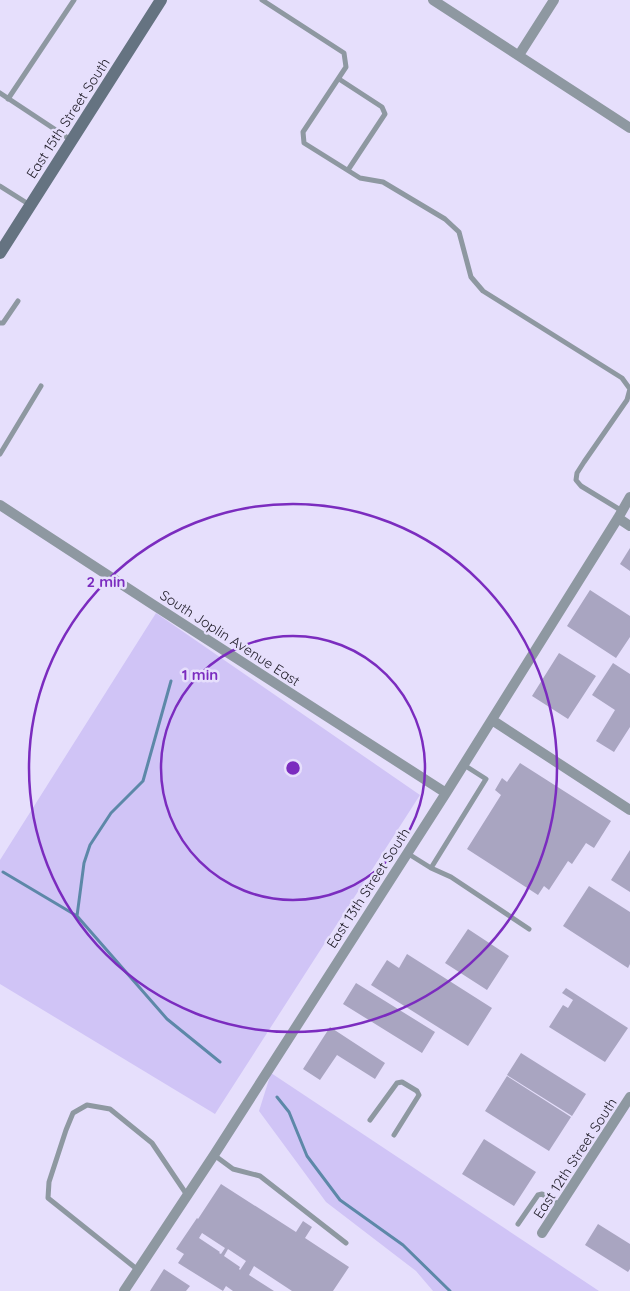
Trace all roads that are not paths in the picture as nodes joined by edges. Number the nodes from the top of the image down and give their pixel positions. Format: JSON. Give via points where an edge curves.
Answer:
{"nodes":[{"id":1,"x":74,"y":0,"type":"edge"},
{"id":2,"x":161,"y":0,"type":"edge"},
{"id":3,"x":262,"y":0,"type":"edge"},
{"id":4,"x":434,"y":0,"type":"edge"},
{"id":5,"x":554,"y":0,"type":"edge"},
{"id":6,"x":519,"y":55,"type":"junction"},
{"id":7,"x":339,"y":79,"type":"junction"},
{"id":8,"x":0,"y":93,"type":"edge"},
{"id":9,"x":8,"y":99,"type":"junction"},
{"id":10,"x":630,"y":128,"type":"edge"},
{"id":11,"x":72,"y":140,"type":"junction"},
{"id":12,"x":348,"y":170,"type":"junction"},
{"id":13,"x":0,"y":186,"type":"edge"},
{"id":14,"x":30,"y":205,"type":"junction"},
{"id":15,"x":0,"y":252,"type":"edge"},
{"id":16,"x":18,"y":301,"type":"dead end"},
{"id":17,"x":0,"y":323,"type":"edge"},
{"id":18,"x":41,"y":386,"type":"dead end"},
{"id":19,"x":0,"y":454,"type":"edge"},
{"id":20,"x":630,"y":497,"type":"edge"},
{"id":21,"x":0,"y":505,"type":"edge"},
{"id":22,"x":620,"y":515,"type":"junction"},
{"id":23,"x":630,"y":526,"type":"edge"},
{"id":24,"x":492,"y":720,"type":"junction"},
{"id":25,"x":463,"y":765,"type":"junction"},
{"id":26,"x":446,"y":793,"type":"junction"},
{"id":27,"x":630,"y":810,"type":"edge"},
{"id":28,"x":406,"y":853,"type":"junction"},
{"id":29,"x":431,"y":868,"type":"junction"},
{"id":30,"x":528,"y":929,"type":"dead end"},
{"id":31,"x":630,"y":1097,"type":"edge"},
{"id":32,"x":370,"y":1120,"type":"dead end"},
{"id":33,"x":394,"y":1135,"type":"dead end"},
{"id":34,"x":214,"y":1156,"type":"junction"},
{"id":35,"x":187,"y":1196,"type":"junction"},
{"id":36,"x":560,"y":1205,"type":"junction"},
{"id":37,"x":518,"y":1224,"type":"dead end"},
{"id":38,"x":542,"y":1233,"type":"dead end"},
{"id":39,"x":346,"y":1244,"type":"dead end"},
{"id":40,"x":138,"y":1270,"type":"junction"},
{"id":41,"x":124,"y":1291,"type":"edge"}],
"edges":[{"from":1,"to":9,"type":"lane"},
{"from":2,"to":11,"type":"main road","name":"East 15th Street South"},
{"from":3,"to":7,"type":"lane","via":[[344,53],[346,68]]},
{"from":4,"to":6,"type":"street"},
{"from":5,"to":6,"type":"street"},
{"from":6,"to":10,"type":"street"},
{"from":7,"to":12,"type":"lane","via":[[382,107],[385,114]]},
{"from":7,"to":12,"type":"lane","via":[[303,132],[304,143]]},
{"from":8,"to":9,"type":"lane"},
{"from":9,"to":11,"type":"lane"},
{"from":11,"to":14,"type":"main road","name":"East 15th Street South"},
{"from":12,"to":22,"type":"lane","via":[[360,178],[383,182],[445,219],[459,232],[472,277],[483,291],[622,378],[630,389],[627,400],[584,462],[576,480]]},
{"from":13,"to":14,"type":"lane"},
{"from":14,"to":15,"type":"main road","name":"East 15th Street South"},
{"from":16,"to":17,"type":"lane"},
{"from":18,"to":19,"type":"lane"},
{"from":20,"to":22,"type":"street","name":"East 13th Street South"},
{"from":21,"to":26,"type":"street","name":"South Joplin Avenue East"},
{"from":22,"to":23,"type":"street"},
{"from":22,"to":24,"type":"street","name":"East 13th Street South"},
{"from":24,"to":25,"type":"street","name":"East 13th Street South"},
{"from":24,"to":27,"type":"street"},
{"from":25,"to":26,"type":"street","name":"East 13th Street South"},
{"from":25,"to":29,"type":"lane","via":[[486,779]]},
{"from":26,"to":28,"type":"street","name":"East 13th Street South"},
{"from":28,"to":29,"type":"lane"},
{"from":28,"to":34,"type":"street","name":"East 13th Street South"},
{"from":29,"to":30,"type":"lane"},
{"from":31,"to":36,"type":"street","name":"East 12th Street South"},
{"from":32,"to":33,"type":"lane","via":[[397,1083],[402,1082],[417,1091],[419,1095]]},
{"from":34,"to":35,"type":"street","name":"East 13th Street South"},
{"from":34,"to":39,"type":"lane","via":[[233,1169],[260,1176]]},
{"from":35,"to":40,"type":"street","name":"East 13th Street South"},
{"from":35,"to":40,"type":"lane","via":[[152,1143],[110,1109],[87,1105],[73,1113],[49,1182],[48,1198]]},
{"from":36,"to":37,"type":"lane","via":[[542,1194],[538,1195]]},
{"from":36,"to":38,"type":"street","name":"East 12th Street South"},
{"from":40,"to":41,"type":"street","name":"East 13th Street South"}]}
